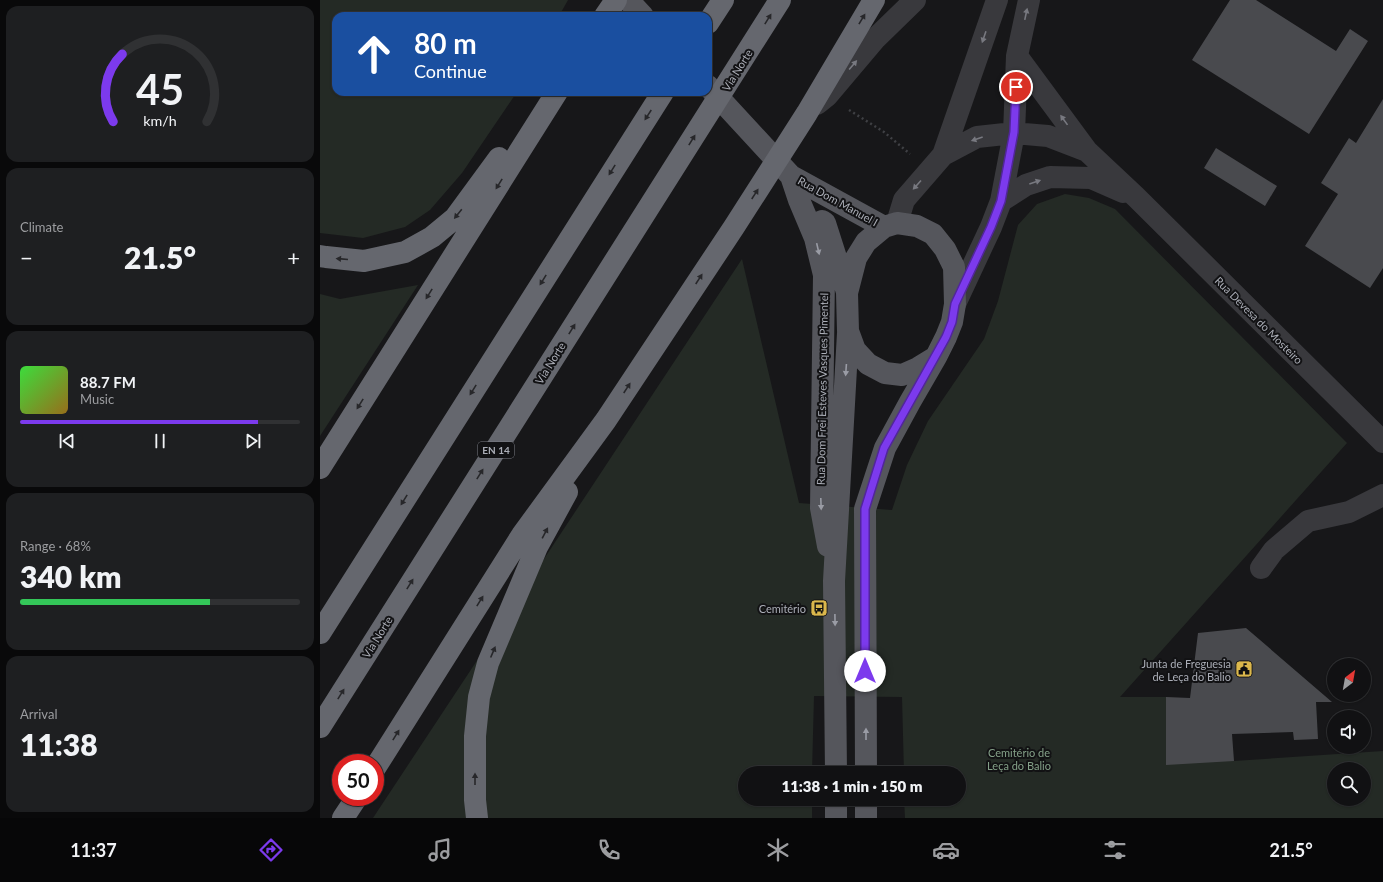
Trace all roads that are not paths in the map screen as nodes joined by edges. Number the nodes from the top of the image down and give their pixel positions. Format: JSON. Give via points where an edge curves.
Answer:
{"nodes":[{"id":1,"x":616,"y":0,"type":"edge"},
{"id":2,"x":628,"y":0,"type":"edge"},
{"id":3,"x":780,"y":0,"type":"edge"},
{"id":4,"x":874,"y":0,"type":"edge"},
{"id":5,"x":916,"y":0,"type":"edge"},
{"id":6,"x":997,"y":0,"type":"edge"},
{"id":7,"x":1029,"y":0,"type":"edge"},
{"id":8,"x":722,"y":2,"type":"edge"},
{"id":9,"x":608,"y":12,"type":"edge"},
{"id":10,"x":639,"y":12,"type":"edge"},
{"id":11,"x":712,"y":17,"type":"edge"},
{"id":12,"x":1017,"y":56,"type":"junction"},
{"id":13,"x":712,"y":90,"type":"edge"},
{"id":14,"x":544,"y":96,"type":"edge"},
{"id":15,"x":554,"y":96,"type":"edge"},
{"id":16,"x":660,"y":96,"type":"edge"},
{"id":17,"x":807,"y":113,"type":"junction"},
{"id":18,"x":1014,"y":132,"type":"junction"},
{"id":19,"x":1087,"y":151,"type":"junction"},
{"id":20,"x":936,"y":163,"type":"junction"},
{"id":21,"x":792,"y":176,"type":"junction"},
{"id":22,"x":1136,"y":197,"type":"junction"},
{"id":23,"x":799,"y":200,"type":"junction"},
{"id":24,"x":1001,"y":201,"type":"junction"},
{"id":25,"x":890,"y":225,"type":"junction"},
{"id":26,"x":320,"y":256,"type":"edge"},
{"id":27,"x":847,"y":293,"type":"junction"},
{"id":28,"x":955,"y":304,"type":"junction"},
{"id":29,"x":848,"y":331,"type":"junction"},
{"id":30,"x":936,"y":356,"type":"junction"},
{"id":31,"x":606,"y":420,"type":"junction"},
{"id":32,"x":1383,"y":442,"type":"edge"},
{"id":33,"x":320,"y":468,"type":"edge"},
{"id":34,"x":1383,"y":496,"type":"edge"},
{"id":35,"x":1261,"y":568,"type":"dead end"},
{"id":36,"x":834,"y":581,"type":"junction"},
{"id":37,"x":320,"y":632,"type":"edge"},
{"id":38,"x":320,"y":727,"type":"edge"},
{"id":39,"x":384,"y":754,"type":"edge"},
{"id":40,"x":836,"y":766,"type":"edge"},
{"id":41,"x":866,"y":766,"type":"edge"},
{"id":42,"x":351,"y":806,"type":"edge"},
{"id":43,"x":836,"y":806,"type":"edge"},
{"id":44,"x":866,"y":806,"type":"edge"},
{"id":45,"x":343,"y":818,"type":"edge"},
{"id":46,"x":477,"y":818,"type":"edge"},
{"id":47,"x":836,"y":818,"type":"edge"},
{"id":48,"x":866,"y":818,"type":"edge"}],
"edges":[{"from":1,"to":9,"type":"highway"},
{"from":2,"to":10,"type":"main road"},
{"from":38,"to":3,"type":"highway","name":"Via Norte","number":"EN 14","one_way":true},
{"from":17,"to":4,"type":"highway","one_way":true},
{"from":17,"to":5,"type":"street","one_way":true,"via":[[827,96],[876,38]]},
{"from":6,"to":20,"type":"street","one_way":true},
{"from":12,"to":7,"type":"street","one_way":true},
{"from":8,"to":11,"type":"highway"},
{"from":12,"to":18,"type":"street"},
{"from":19,"to":12,"type":"street","one_way":true},
{"from":13,"to":21,"type":"main road","name":"Rua Dom Manuel I"},
{"from":14,"to":26,"type":"highway","one_way":true,"via":[[455,218],[432,237],[405,252],[364,261]]},
{"from":15,"to":33,"type":"highway","one_way":true},
{"from":16,"to":37,"type":"highway","one_way":true},
{"from":31,"to":17,"type":"highway","one_way":true},
{"from":18,"to":19,"type":"street","via":[[1048,136]]},
{"from":18,"to":20,"type":"street","one_way":true,"via":[[977,137]]},
{"from":18,"to":24,"type":"street"},
{"from":19,"to":22,"type":"street","name":"Rua Devesa do Mosteiro"},
{"from":20,"to":25,"type":"street","one_way":true,"via":[[904,200]]},
{"from":21,"to":23,"type":"main road","name":"Rua Dom Manuel I"},
{"from":21,"to":25,"type":"main road","name":"Rua Dom Manuel I"},
{"from":24,"to":22,"type":"street","one_way":true,"via":[[1026,185],[1050,177],[1090,178]]},
{"from":22,"to":32,"type":"street","name":"Rua Devesa do Mosteiro"},
{"from":23,"to":27,"type":"main road","name":"Rua Dom Manuel I","via":[[825,223]]},
{"from":23,"to":36,"type":"main road","name":"Rua Dom Frei Esteves Vasques Pimentel","one_way":true,"via":[[815,238],[824,275],[821,508]]},
{"from":24,"to":28,"type":"street"},
{"from":25,"to":27,"type":"main road","via":[[866,242],[856,258]]},
{"from":25,"to":28,"type":"main road","via":[[917,226],[934,234],[946,249],[954,267]]},
{"from":27,"to":29,"type":"main road"},
{"from":28,"to":30,"type":"main road","via":[[949,329]]},
{"from":29,"to":30,"type":"main road","via":[[855,350],[868,364],[884,373],[902,375]]},
{"from":29,"to":36,"type":"main road","name":"Rua Dom Frei Esteves Vasques Pimentel","one_way":true},
{"from":41,"to":30,"type":"main road","one_way":true,"via":[[865,509],[884,448]]},
{"from":39,"to":31,"type":"highway","one_way":true,"via":[[522,535]]},
{"from":46,"to":31,"type":"highway","one_way":true,"via":[[475,736],[479,697],[488,663],[537,548]]},
{"from":34,"to":35,"type":"street","via":[[1349,512],[1308,521],[1274,550]]},
{"from":36,"to":40,"type":"main road","name":"Rua Dom Frei Esteves Vasques Pimentel","one_way":true},
{"from":42,"to":45,"type":"highway"},
{"from":43,"to":47,"type":"main road"},
{"from":44,"to":48,"type":"main road"}]}
